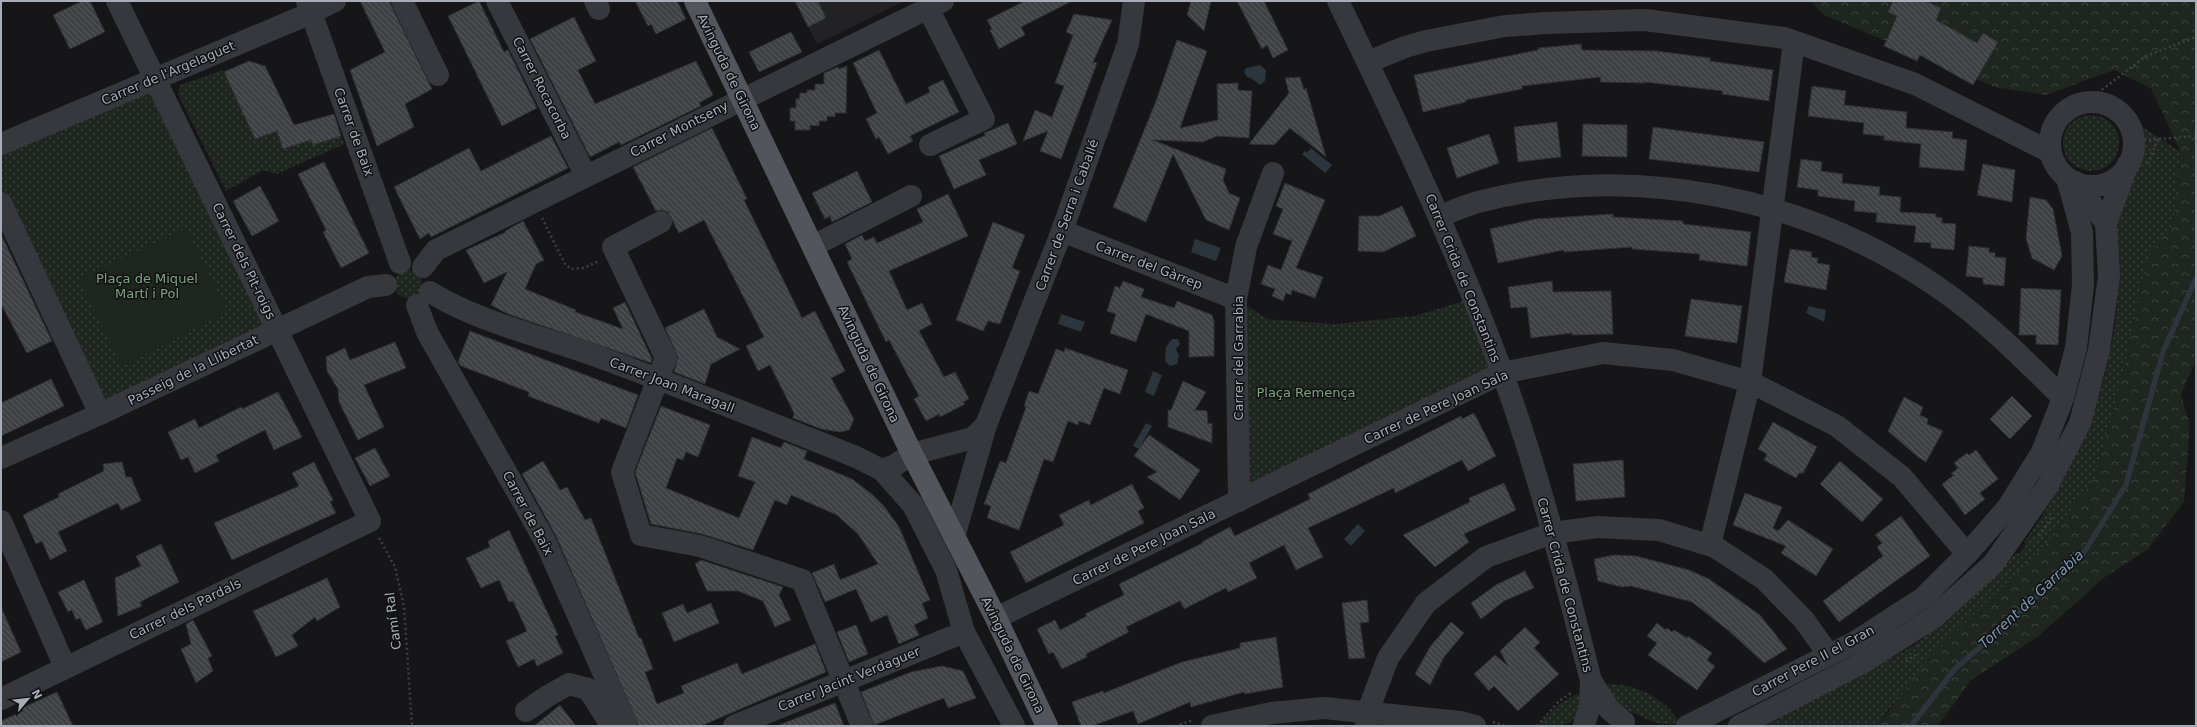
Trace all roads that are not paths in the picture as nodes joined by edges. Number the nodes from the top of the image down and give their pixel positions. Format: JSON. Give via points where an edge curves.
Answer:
{"nodes":[{"id":1,"x":117,"y":1,"type":"edge"},
{"id":2,"x":335,"y":1,"type":"edge"},
{"id":3,"x":402,"y":1,"type":"edge"},
{"id":4,"x":497,"y":1,"type":"edge"},
{"id":5,"x":695,"y":1,"type":"edge"},
{"id":6,"x":1134,"y":1,"type":"edge"},
{"id":7,"x":1338,"y":1,"type":"edge"},
{"id":8,"x":936,"y":5,"type":"edge"},
{"id":9,"x":309,"y":7,"type":"edge"},
{"id":10,"x":1794,"y":42,"type":"junction"},
{"id":11,"x":1368,"y":62,"type":"junction"},
{"id":12,"x":438,"y":74,"type":"dead end"},
{"id":13,"x":155,"y":78,"type":"junction"},
{"id":14,"x":742,"y":98,"type":"junction"},
{"id":15,"x":1,"y":144,"type":"edge"},
{"id":16,"x":930,"y":145,"type":"dead end"},
{"id":17,"x":2050,"y":152,"type":"junction"},
{"id":18,"x":2128,"y":164,"type":"junction"},
{"id":19,"x":1273,"y":173,"type":"dead end"},
{"id":20,"x":586,"y":176,"type":"junction"},
{"id":21,"x":2071,"y":180,"type":"junction"},
{"id":22,"x":911,"y":196,"type":"dead end"},
{"id":23,"x":1,"y":203,"type":"edge"},
{"id":24,"x":1773,"y":209,"type":"junction"},
{"id":25,"x":1440,"y":216,"type":"junction"},
{"id":26,"x":661,"y":222,"type":"dead end"},
{"id":27,"x":2106,"y":223,"type":"junction"},
{"id":28,"x":1062,"y":231,"type":"junction"},
{"id":29,"x":813,"y":246,"type":"junction"},
{"id":30,"x":400,"y":263,"type":"junction"},
{"id":31,"x":423,"y":268,"type":"junction"},
{"id":32,"x":386,"y":285,"type":"junction"},
{"id":33,"x":423,"y":299,"type":"junction"},
{"id":34,"x":1236,"y":299,"type":"junction"},
{"id":35,"x":276,"y":329,"type":"junction"},
{"id":36,"x":1502,"y":373,"type":"junction"},
{"id":37,"x":658,"y":378,"type":"junction"},
{"id":38,"x":1750,"y":382,"type":"junction"},
{"id":39,"x":2063,"y":398,"type":"junction"},
{"id":40,"x":100,"y":414,"type":"junction"},
{"id":41,"x":986,"y":425,"type":"junction"},
{"id":42,"x":912,"y":454,"type":"junction"},
{"id":43,"x":1,"y":458,"type":"edge"},
{"id":44,"x":882,"y":470,"type":"junction"},
{"id":45,"x":1239,"y":501,"type":"junction"},
{"id":46,"x":1,"y":521,"type":"edge"},
{"id":47,"x":370,"y":521,"type":"joint"},
{"id":48,"x":1552,"y":533,"type":"junction"},
{"id":49,"x":954,"y":537,"type":"junction"},
{"id":50,"x":1710,"y":545,"type":"junction"},
{"id":51,"x":1967,"y":554,"type":"junction"},
{"id":52,"x":996,"y":618,"type":"junction"},
{"id":53,"x":964,"y":632,"type":"junction"},
{"id":54,"x":1829,"y":655,"type":"junction"},
{"id":55,"x":65,"y":667,"type":"junction"},
{"id":56,"x":1591,"y":681,"type":"junction"},
{"id":57,"x":845,"y":682,"type":"junction"},
{"id":58,"x":1,"y":699,"type":"edge"},
{"id":59,"x":526,"y":711,"type":"dead end"},
{"id":60,"x":1367,"y":719,"type":"edge"},
{"id":61,"x":1628,"y":724,"type":"edge"},
{"id":62,"x":626,"y":726,"type":"edge"},
{"id":63,"x":734,"y":726,"type":"edge"},
{"id":64,"x":862,"y":726,"type":"edge"},
{"id":65,"x":1014,"y":726,"type":"edge"},
{"id":66,"x":1047,"y":726,"type":"edge"},
{"id":67,"x":1212,"y":726,"type":"edge"},
{"id":68,"x":1475,"y":726,"type":"edge"},
{"id":69,"x":1584,"y":726,"type":"edge"},
{"id":70,"x":1687,"y":726,"type":"edge"},
{"id":71,"x":1739,"y":726,"type":"edge"}],
"edges":[{"from":1,"to":13,"type":"street","name":"Carrer dels Pit-roigs"},
{"from":2,"to":9,"type":"street","name":"Carrer de l'Argelaguet"},
{"from":3,"to":12,"type":"street"},
{"from":4,"to":20,"type":"street","name":"Carrer Rocacorba"},
{"from":5,"to":14,"type":"main road","name":"Avinguda de Girona"},
{"from":6,"to":28,"type":"street","name":"Carrer de Serra i Caballé","via":[[1128,44]]},
{"from":7,"to":11,"type":"street","name":"Carrer Crida de Constantins"},
{"from":8,"to":14,"type":"street","name":"Carrer Montseny"},
{"from":8,"to":16,"type":"street","via":[[984,119]]},
{"from":9,"to":13,"type":"street","name":"Carrer de l'Argelaguet"},
{"from":9,"to":30,"type":"street","name":"Carrer de Baix"},
{"from":10,"to":11,"type":"street","via":[[1784,38],[1645,20],[1546,23],[1505,26],[1426,41]]},
{"from":10,"to":17,"type":"street","via":[[1915,84]]},
{"from":10,"to":24,"type":"street"},
{"from":11,"to":25,"type":"street","name":"Carrer Crida de Constantins"},
{"from":13,"to":15,"type":"street","name":"Carrer de l'Argelaguet"},
{"from":13,"to":35,"type":"street","name":"Carrer dels Pit-roigs"},
{"from":14,"to":20,"type":"street","name":"Carrer Montseny"},
{"from":14,"to":29,"type":"main road","name":"Avinguda de Girona"},
{"from":17,"to":18,"type":"street","via":[[2050,135],[2056,121],[2067,109],[2086,102],[2102,103],[2118,111],[2129,123],[2134,141],[2132,158]]},
{"from":17,"to":21,"type":"street","via":[[2056,166]]},
{"from":18,"to":21,"type":"street","via":[[2124,172],[2112,181],[2095,186],[2081,185]]},
{"from":18,"to":27,"type":"street","name":"Carrer Pere II el Gran"},
{"from":19,"to":34,"type":"street","name":"Carrer del Garrabia","via":[[1246,247]]},
{"from":20,"to":31,"type":"street","name":"Carrer Montseny","via":[[436,250]]},
{"from":21,"to":27,"type":"street"},
{"from":21,"to":39,"type":"street","name":"Carrer Pere II el Gran","via":[[2082,232],[2083,285],[2076,348]]},
{"from":22,"to":29,"type":"street"},
{"from":23,"to":40,"type":"street"},
{"from":24,"to":25,"type":"street","via":[[1690,192],[1598,186],[1564,187],[1522,193],[1481,201]]},
{"from":24,"to":38,"type":"street"},
{"from":24,"to":39,"type":"street","via":[[1858,241],[1936,286],[2007,343]]},
{"from":25,"to":36,"type":"street","name":"Carrer Crida de Constantins"},
{"from":26,"to":37,"type":"street","via":[[614,250],[666,358]]},
{"from":27,"to":71,"type":"street","name":"Carrer Pere II el Gran","via":[[2108,276],[2099,350],[2080,423],[2048,487],[1993,564],[1933,618],[1864,662]]},
{"from":28,"to":34,"type":"street","name":"Carrer del Gàrrep"},
{"from":28,"to":41,"type":"street","name":"Carrer de Serra i Caballé"},
{"from":29,"to":42,"type":"main road","name":"Avinguda de Girona"},
{"from":30,"to":31,"type":"street","via":[[414,262]]},
{"from":30,"to":32,"type":"street","via":[[390,272]]},
{"from":31,"to":33,"type":"street","via":[[430,279]]},
{"from":32,"to":33,"type":"street","via":[[388,296],[396,304],[406,307]]},
{"from":32,"to":35,"type":"street","name":"Passeig de la Llibertat","via":[[368,287]]},
{"from":33,"to":37,"type":"street","name":"Carrer Joan Maragall","via":[[555,341]]},
{"from":33,"to":62,"type":"street","name":"Carrer de Baix","via":[[427,332],[545,541]]},
{"from":34,"to":45,"type":"street","name":"Carrer del Garrabia"},
{"from":35,"to":40,"type":"street","name":"Passeig de la Llibertat"},
{"from":35,"to":47,"type":"street","name":"Carrer dels Pit-roigs"},
{"from":36,"to":38,"type":"street","name":"Carrer de Pere Joan Sala","via":[[1604,353],[1673,360]]},
{"from":36,"to":45,"type":"street","name":"Carrer de Pere Joan Sala"},
{"from":36,"to":48,"type":"street","name":"Carrer Crida de Constantins"},
{"from":37,"to":44,"type":"street","name":"Carrer Joan Maragall","via":[[856,457]]},
{"from":37,"to":57,"type":"street","via":[[622,472],[641,535],[700,546],[802,580]]},
{"from":38,"to":50,"type":"street"},
{"from":38,"to":51,"type":"street","name":"Carrer de Pere Joan Sala","via":[[1837,426],[1902,477]]},
{"from":39,"to":51,"type":"street","name":"Carrer Pere II el Gran","via":[[2042,452],[2016,495]]},
{"from":40,"to":43,"type":"street","name":"Passeig de la Llibertat"},
{"from":41,"to":42,"type":"street","name":"Carrer de Serra i Caballé","via":[[973,438]]},
{"from":41,"to":49,"type":"street","name":"Carrer de Serra i Caballé"},
{"from":42,"to":44,"type":"street"},
{"from":42,"to":49,"type":"main road","name":"Avinguda de Girona"},
{"from":44,"to":53,"type":"street","via":[[913,505],[946,570]]},
{"from":45,"to":52,"type":"street","name":"Carrer de Pere Joan Sala"},
{"from":46,"to":55,"type":"street"},
{"from":47,"to":55,"type":"street","name":"Carrer dels Pardals"},
{"from":48,"to":50,"type":"street","via":[[1598,527],[1659,530]]},
{"from":48,"to":56,"type":"street","name":"Carrer Crida de Constantins"},
{"from":48,"to":60,"type":"street","via":[[1486,557],[1426,603],[1388,658]]},
{"from":49,"to":52,"type":"main road","name":"Avinguda de Girona"},
{"from":50,"to":54,"type":"street","via":[[1764,579],[1804,620]]},
{"from":51,"to":54,"type":"street","name":"Carrer Pere II el Gran","via":[[1923,598],[1855,642]]},
{"from":52,"to":66,"type":"main road","name":"Avinguda de Girona"},
{"from":53,"to":57,"type":"street","name":"Carrer Jacint Verdaguer"},
{"from":53,"to":65,"type":"street"},
{"from":54,"to":70,"type":"street","name":"Carrer Pere II el Gran"},
{"from":55,"to":58,"type":"street","name":"Carrer dels Pardals"},
{"from":56,"to":61,"type":"street","name":"Carrer Crida de Constantins","via":[[1609,708]]},
{"from":56,"to":69,"type":"street","name":"Carrer Crida de Constantins","via":[[1590,706]]},
{"from":57,"to":63,"type":"street","name":"Carrer Jacint Verdaguer"},
{"from":57,"to":64,"type":"street"},
{"from":59,"to":62,"type":"street","via":[[569,684],[588,689],[609,722]]},
{"from":60,"to":67,"type":"street","via":[[1324,708],[1271,713]]},
{"from":60,"to":68,"type":"street","via":[[1460,722]]},
{"from":61,"to":69,"type":"street","via":[[1608,720]]}]}
